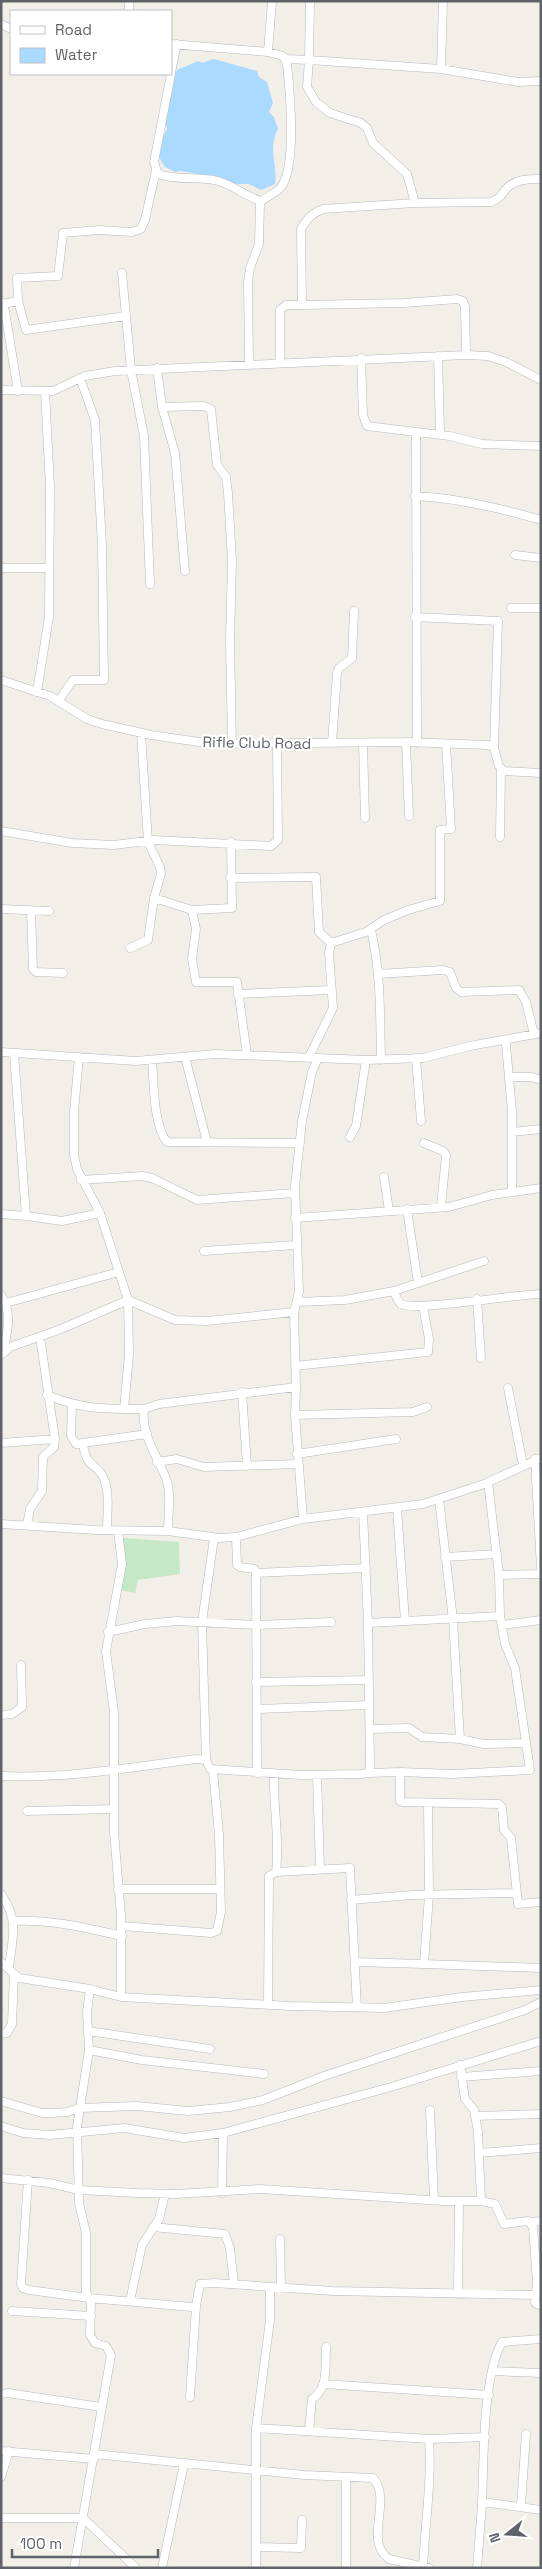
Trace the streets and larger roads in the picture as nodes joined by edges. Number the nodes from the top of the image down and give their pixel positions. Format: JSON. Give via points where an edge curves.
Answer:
{"nodes":[{"id":1,"x":272,"y":1,"type":"edge"},
{"id":2,"x":310,"y":1,"type":"edge"},
{"id":3,"x":442,"y":1,"type":"edge"},
{"id":4,"x":174,"y":44,"type":"edge"},
{"id":5,"x":268,"y":52,"type":"junction"},
{"id":6,"x":286,"y":59,"type":"junction"},
{"id":7,"x":309,"y":60,"type":"junction"},
{"id":8,"x":172,"y":63,"type":"edge"},
{"id":9,"x":441,"y":69,"type":"junction"},
{"id":10,"x":171,"y":75,"type":"edge"},
{"id":11,"x":541,"y":81,"type":"edge"},
{"id":12,"x":156,"y":170,"type":"junction"},
{"id":13,"x":541,"y":179,"type":"edge"},
{"id":14,"x":261,"y":200,"type":"junction"},
{"id":15,"x":415,"y":203,"type":"junction"},
{"id":16,"x":122,"y":273,"type":"dead end"},
{"id":17,"x":18,"y":301,"type":"junction"},
{"id":18,"x":2,"y":303,"type":"edge"},
{"id":19,"x":302,"y":305,"type":"junction"},
{"id":20,"x":126,"y":316,"type":"junction"},
{"id":21,"x":466,"y":355,"type":"junction"},
{"id":22,"x":438,"y":356,"type":"junction"},
{"id":23,"x":361,"y":358,"type":"junction"},
{"id":24,"x":280,"y":362,"type":"junction"},
{"id":25,"x":249,"y":363,"type":"junction"},
{"id":26,"x":158,"y":368,"type":"junction"},
{"id":27,"x":131,"y":370,"type":"junction"},
{"id":28,"x":80,"y":378,"type":"junction"},
{"id":29,"x":541,"y":380,"type":"edge"},
{"id":30,"x":1,"y":390,"type":"edge"},
{"id":31,"x":18,"y":391,"type":"junction"},
{"id":32,"x":46,"y":391,"type":"junction"},
{"id":33,"x":162,"y":407,"type":"junction"},
{"id":34,"x":416,"y":432,"type":"junction"},
{"id":35,"x":440,"y":434,"type":"junction"},
{"id":36,"x":541,"y":446,"type":"edge"},
{"id":37,"x":415,"y":496,"type":"junction"},
{"id":38,"x":541,"y":520,"type":"edge"},
{"id":39,"x":515,"y":555,"type":"dead end"},
{"id":40,"x":541,"y":558,"type":"edge"},
{"id":41,"x":1,"y":568,"type":"edge"},
{"id":42,"x":49,"y":568,"type":"junction"},
{"id":43,"x":184,"y":571,"type":"dead end"},
{"id":44,"x":150,"y":584,"type":"dead end"},
{"id":45,"x":511,"y":608,"type":"dead end"},
{"id":46,"x":541,"y":608,"type":"edge"},
{"id":47,"x":354,"y":611,"type":"dead end"},
{"id":48,"x":415,"y":617,"type":"junction"},
{"id":49,"x":1,"y":680,"type":"edge"},
{"id":50,"x":37,"y":692,"type":"junction"},
{"id":51,"x":59,"y":700,"type":"junction"},
{"id":52,"x":141,"y":733,"type":"junction"},
{"id":53,"x":406,"y":742,"type":"junction"},
{"id":54,"x":332,"y":743,"type":"junction"},
{"id":55,"x":363,"y":743,"type":"junction"},
{"id":56,"x":417,"y":743,"type":"junction"},
{"id":57,"x":232,"y":744,"type":"junction"},
{"id":58,"x":277,"y":744,"type":"junction"},
{"id":59,"x":446,"y":744,"type":"junction"},
{"id":60,"x":494,"y":748,"type":"junction"},
{"id":61,"x":501,"y":770,"type":"junction"},
{"id":62,"x":541,"y":774,"type":"edge"},
{"id":63,"x":409,"y":816,"type":"dead end"},
{"id":64,"x":365,"y":818,"type":"dead end"},
{"id":65,"x":1,"y":831,"type":"edge"},
{"id":66,"x":500,"y":837,"type":"dead end"},
{"id":67,"x":148,"y":842,"type":"junction"},
{"id":68,"x":231,"y":842,"type":"junction"},
{"id":69,"x":230,"y":878,"type":"junction"},
{"id":70,"x":154,"y":898,"type":"junction"},
{"id":71,"x":1,"y":909,"type":"edge"},
{"id":72,"x":31,"y":910,"type":"junction"},
{"id":73,"x":192,"y":910,"type":"junction"},
{"id":74,"x":49,"y":911,"type":"dead end"},
{"id":75,"x":371,"y":930,"type":"junction"},
{"id":76,"x":331,"y":943,"type":"junction"},
{"id":77,"x":130,"y":948,"type":"dead end"},
{"id":78,"x":64,"y":973,"type":"dead end"},
{"id":79,"x":378,"y":974,"type":"junction"},
{"id":80,"x":332,"y":990,"type":"junction"},
{"id":81,"x":238,"y":994,"type":"junction"},
{"id":82,"x":537,"y":1033,"type":"edge"},
{"id":83,"x":506,"y":1045,"type":"dead end"},
{"id":84,"x":1,"y":1052,"type":"edge"},
{"id":85,"x":14,"y":1053,"type":"junction"},
{"id":86,"x":247,"y":1055,"type":"junction"},
{"id":87,"x":79,"y":1057,"type":"junction"},
{"id":88,"x":185,"y":1057,"type":"junction"},
{"id":89,"x":309,"y":1057,"type":"junction"},
{"id":90,"x":318,"y":1058,"type":"junction"},
{"id":91,"x":416,"y":1058,"type":"junction"},
{"id":92,"x":152,"y":1060,"type":"junction"},
{"id":93,"x":366,"y":1060,"type":"junction"},
{"id":94,"x":381,"y":1060,"type":"junction"},
{"id":95,"x":509,"y":1077,"type":"junction"},
{"id":96,"x":541,"y":1080,"type":"edge"},
{"id":97,"x":421,"y":1121,"type":"dead end"},
{"id":98,"x":541,"y":1129,"type":"edge"},
{"id":99,"x":512,"y":1132,"type":"junction"},
{"id":100,"x":350,"y":1137,"type":"dead end"},
{"id":101,"x":208,"y":1142,"type":"junction"},
{"id":102,"x":424,"y":1143,"type":"dead end"},
{"id":103,"x":300,"y":1144,"type":"junction"},
{"id":104,"x":384,"y":1177,"type":"dead end"},
{"id":105,"x":81,"y":1180,"type":"junction"},
{"id":106,"x":541,"y":1188,"type":"edge"},
{"id":107,"x":512,"y":1191,"type":"junction"},
{"id":108,"x":295,"y":1193,"type":"junction"},
{"id":109,"x":442,"y":1207,"type":"junction"},
{"id":110,"x":407,"y":1209,"type":"junction"},
{"id":111,"x":388,"y":1211,"type":"junction"},
{"id":112,"x":100,"y":1213,"type":"junction"},
{"id":113,"x":1,"y":1214,"type":"edge"},
{"id":114,"x":26,"y":1216,"type":"junction"},
{"id":115,"x":295,"y":1218,"type":"junction"},
{"id":116,"x":296,"y":1245,"type":"junction"},
{"id":117,"x":204,"y":1251,"type":"dead end"},
{"id":118,"x":484,"y":1261,"type":"dead end"},
{"id":119,"x":119,"y":1272,"type":"junction"},
{"id":120,"x":418,"y":1283,"type":"junction"},
{"id":121,"x":394,"y":1291,"type":"junction"},
{"id":122,"x":541,"y":1294,"type":"edge"},
{"id":123,"x":4,"y":1299,"type":"edge"},
{"id":124,"x":477,"y":1299,"type":"junction"},
{"id":125,"x":128,"y":1300,"type":"junction"},
{"id":126,"x":297,"y":1302,"type":"junction"},
{"id":127,"x":423,"y":1306,"type":"junction"},
{"id":128,"x":294,"y":1312,"type":"junction"},
{"id":129,"x":40,"y":1336,"type":"junction"},
{"id":130,"x":2,"y":1354,"type":"edge"},
{"id":131,"x":481,"y":1358,"type":"dead end"},
{"id":132,"x":295,"y":1366,"type":"junction"},
{"id":133,"x":296,"y":1387,"type":"junction"},
{"id":134,"x":508,"y":1388,"type":"dead end"},
{"id":135,"x":242,"y":1392,"type":"junction"},
{"id":136,"x":47,"y":1395,"type":"junction"},
{"id":137,"x":72,"y":1405,"type":"junction"},
{"id":138,"x":427,"y":1407,"type":"dead end"},
{"id":139,"x":124,"y":1409,"type":"junction"},
{"id":140,"x":144,"y":1410,"type":"junction"},
{"id":141,"x":295,"y":1415,"type":"junction"},
{"id":142,"x":147,"y":1434,"type":"junction"},
{"id":143,"x":55,"y":1438,"type":"junction"},
{"id":144,"x":396,"y":1439,"type":"dead end"},
{"id":145,"x":1,"y":1443,"type":"edge"},
{"id":146,"x":83,"y":1443,"type":"junction"},
{"id":147,"x":297,"y":1454,"type":"junction"},
{"id":148,"x":538,"y":1459,"type":"edge"},
{"id":149,"x":157,"y":1462,"type":"junction"},
{"id":150,"x":298,"y":1464,"type":"junction"},
{"id":151,"x":523,"y":1465,"type":"junction"},
{"id":152,"x":247,"y":1466,"type":"junction"},
{"id":153,"x":488,"y":1482,"type":"junction"},
{"id":154,"x":439,"y":1499,"type":"junction"},
{"id":155,"x":397,"y":1508,"type":"junction"},
{"id":156,"x":363,"y":1512,"type":"junction"},
{"id":157,"x":303,"y":1519,"type":"junction"},
{"id":158,"x":1,"y":1524,"type":"edge"},
{"id":159,"x":27,"y":1525,"type":"junction"},
{"id":160,"x":107,"y":1530,"type":"junction"},
{"id":161,"x":118,"y":1530,"type":"junction"},
{"id":162,"x":168,"y":1530,"type":"junction"},
{"id":163,"x":236,"y":1537,"type":"junction"},
{"id":164,"x":214,"y":1538,"type":"junction"},
{"id":165,"x":497,"y":1554,"type":"junction"},
{"id":166,"x":445,"y":1557,"type":"junction"},
{"id":167,"x":366,"y":1568,"type":"junction"},
{"id":168,"x":541,"y":1568,"type":"edge"},
{"id":169,"x":256,"y":1573,"type":"junction"},
{"id":170,"x":541,"y":1574,"type":"edge"},
{"id":171,"x":499,"y":1575,"type":"junction"},
{"id":172,"x":500,"y":1616,"type":"junction"},
{"id":173,"x":452,"y":1620,"type":"junction"},
{"id":174,"x":541,"y":1620,"type":"edge"},
{"id":175,"x":405,"y":1621,"type":"junction"},
{"id":176,"x":202,"y":1622,"type":"junction"},
{"id":177,"x":331,"y":1622,"type":"dead end"},
{"id":178,"x":368,"y":1622,"type":"junction"},
{"id":179,"x":502,"y":1625,"type":"junction"},
{"id":180,"x":256,"y":1626,"type":"junction"},
{"id":181,"x":108,"y":1632,"type":"junction"},
{"id":182,"x":21,"y":1665,"type":"dead end"},
{"id":183,"x":369,"y":1680,"type":"junction"},
{"id":184,"x":256,"y":1682,"type":"junction"},
{"id":185,"x":369,"y":1705,"type":"junction"},
{"id":186,"x":257,"y":1709,"type":"junction"},
{"id":187,"x":1,"y":1715,"type":"edge"},
{"id":188,"x":370,"y":1729,"type":"junction"},
{"id":189,"x":460,"y":1739,"type":"junction"},
{"id":190,"x":526,"y":1744,"type":"junction"},
{"id":191,"x":206,"y":1760,"type":"junction"},
{"id":192,"x":114,"y":1770,"type":"junction"},
{"id":193,"x":212,"y":1771,"type":"junction"},
{"id":194,"x":257,"y":1772,"type":"junction"},
{"id":195,"x":400,"y":1772,"type":"junction"},
{"id":196,"x":368,"y":1773,"type":"junction"},
{"id":197,"x":274,"y":1774,"type":"junction"},
{"id":198,"x":316,"y":1775,"type":"junction"},
{"id":199,"x":1,"y":1776,"type":"edge"},
{"id":200,"x":428,"y":1804,"type":"junction"},
{"id":201,"x":114,"y":1809,"type":"junction"},
{"id":202,"x":27,"y":1812,"type":"dead end"},
{"id":203,"x":320,"y":1869,"type":"junction"},
{"id":204,"x":276,"y":1872,"type":"junction"},
{"id":205,"x":118,"y":1889,"type":"junction"},
{"id":206,"x":220,"y":1889,"type":"junction"},
{"id":207,"x":516,"y":1893,"type":"junction"},
{"id":208,"x":1,"y":1894,"type":"edge"},
{"id":209,"x":429,"y":1895,"type":"junction"},
{"id":210,"x":350,"y":1900,"type":"junction"},
{"id":211,"x":541,"y":1902,"type":"edge"},
{"id":212,"x":13,"y":1921,"type":"junction"},
{"id":213,"x":122,"y":1926,"type":"junction"},
{"id":214,"x":122,"y":1936,"type":"junction"},
{"id":215,"x":354,"y":1962,"type":"junction"},
{"id":216,"x":5,"y":1964,"type":"edge"},
{"id":217,"x":424,"y":1964,"type":"junction"},
{"id":218,"x":541,"y":1968,"type":"edge"},
{"id":219,"x":14,"y":1974,"type":"junction"},
{"id":220,"x":90,"y":1989,"type":"junction"},
{"id":221,"x":541,"y":1990,"type":"edge"},
{"id":222,"x":121,"y":1998,"type":"junction"},
{"id":223,"x":541,"y":2002,"type":"edge"},
{"id":224,"x":268,"y":2005,"type":"junction"},
{"id":225,"x":357,"y":2008,"type":"junction"},
{"id":226,"x":88,"y":2031,"type":"junction"},
{"id":227,"x":1,"y":2034,"type":"edge"},
{"id":228,"x":541,"y":2041,"type":"edge"},
{"id":229,"x":89,"y":2050,"type":"junction"},
{"id":230,"x":210,"y":2050,"type":"dead end"},
{"id":231,"x":460,"y":2065,"type":"junction"},
{"id":232,"x":541,"y":2071,"type":"edge"},
{"id":233,"x":264,"y":2074,"type":"dead end"},
{"id":234,"x":462,"y":2076,"type":"junction"},
{"id":235,"x":1,"y":2100,"type":"edge"},
{"id":236,"x":430,"y":2110,"type":"dead end"},
{"id":237,"x":79,"y":2111,"type":"junction"},
{"id":238,"x":541,"y":2114,"type":"edge"},
{"id":239,"x":475,"y":2116,"type":"junction"},
{"id":240,"x":1,"y":2126,"type":"edge"},
{"id":241,"x":77,"y":2130,"type":"junction"},
{"id":242,"x":224,"y":2134,"type":"junction"},
{"id":243,"x":541,"y":2148,"type":"edge"},
{"id":244,"x":480,"y":2153,"type":"junction"},
{"id":245,"x":1,"y":2178,"type":"edge"},
{"id":246,"x":28,"y":2180,"type":"junction"},
{"id":247,"x":79,"y":2190,"type":"junction"},
{"id":248,"x":222,"y":2193,"type":"junction"},
{"id":249,"x":165,"y":2194,"type":"junction"},
{"id":250,"x":434,"y":2200,"type":"junction"},
{"id":251,"x":481,"y":2201,"type":"junction"},
{"id":252,"x":459,"y":2202,"type":"junction"},
{"id":253,"x":541,"y":2220,"type":"edge"},
{"id":254,"x":531,"y":2222,"type":"junction"},
{"id":255,"x":153,"y":2228,"type":"junction"},
{"id":256,"x":280,"y":2239,"type":"dead end"},
{"id":257,"x":234,"y":2284,"type":"junction"},
{"id":258,"x":270,"y":2287,"type":"junction"},
{"id":259,"x":281,"y":2288,"type":"junction"},
{"id":260,"x":458,"y":2294,"type":"junction"},
{"id":261,"x":536,"y":2295,"type":"junction"},
{"id":262,"x":89,"y":2298,"type":"junction"},
{"id":263,"x":130,"y":2301,"type":"junction"},
{"id":264,"x":196,"y":2306,"type":"junction"},
{"id":265,"x":541,"y":2306,"type":"edge"},
{"id":266,"x":12,"y":2311,"type":"dead end"},
{"id":267,"x":91,"y":2316,"type":"junction"},
{"id":268,"x":541,"y":2339,"type":"edge"},
{"id":269,"x":326,"y":2347,"type":"dead end"},
{"id":270,"x":492,"y":2371,"type":"junction"},
{"id":271,"x":541,"y":2373,"type":"edge"},
{"id":272,"x":324,"y":2384,"type":"junction"},
{"id":273,"x":1,"y":2394,"type":"edge"},
{"id":274,"x":489,"y":2395,"type":"junction"},
{"id":275,"x":190,"y":2397,"type":"dead end"},
{"id":276,"x":101,"y":2407,"type":"junction"},
{"id":277,"x":256,"y":2428,"type":"junction"},
{"id":278,"x":309,"y":2431,"type":"junction"},
{"id":279,"x":526,"y":2434,"type":"dead end"},
{"id":280,"x":485,"y":2437,"type":"junction"},
{"id":281,"x":429,"y":2439,"type":"junction"},
{"id":282,"x":5,"y":2451,"type":"edge"},
{"id":283,"x":94,"y":2457,"type":"junction"},
{"id":284,"x":184,"y":2464,"type":"junction"},
{"id":285,"x":255,"y":2470,"type":"junction"},
{"id":286,"x":1,"y":2477,"type":"edge"},
{"id":287,"x":346,"y":2477,"type":"junction"},
{"id":288,"x":482,"y":2504,"type":"junction"},
{"id":289,"x":521,"y":2506,"type":"junction"},
{"id":290,"x":541,"y":2510,"type":"edge"},
{"id":291,"x":1,"y":2518,"type":"edge"},
{"id":292,"x":302,"y":2520,"type":"dead end"},
{"id":293,"x":83,"y":2522,"type":"junction"},
{"id":294,"x":256,"y":2547,"type":"junction"},
{"id":295,"x":426,"y":2567,"type":"edge"},
{"id":296,"x":74,"y":2568,"type":"edge"},
{"id":297,"x":136,"y":2568,"type":"edge"},
{"id":298,"x":162,"y":2568,"type":"edge"},
{"id":299,"x":256,"y":2568,"type":"edge"},
{"id":300,"x":346,"y":2568,"type":"edge"},
{"id":301,"x":477,"y":2568,"type":"edge"}],
"edges":[{"from":1,"to":5,"type":"street"},
{"from":2,"to":7,"type":"street"},
{"from":3,"to":9,"type":"street"},
{"from":4,"to":5,"type":"street"},
{"from":4,"to":8,"type":"street"},
{"from":5,"to":6,"type":"street"},
{"from":6,"to":7,"type":"street"},
{"from":6,"to":14,"type":"street","via":[[288,172],[278,191]]},
{"from":7,"to":9,"type":"street"},
{"from":7,"to":15,"type":"street","via":[[307,87],[316,102],[330,113],[368,128],[373,143],[407,174]]},
{"from":9,"to":11,"type":"street","via":[[502,80]]},
{"from":10,"to":12,"type":"street","via":[[154,162]]},
{"from":12,"to":14,"type":"street","via":[[162,175],[227,184],[248,197]]},
{"from":12,"to":17,"type":"street","via":[[141,229],[132,232],[63,233],[58,276],[17,278]]},
{"from":13,"to":15,"type":"street","via":[[517,182],[491,202]]},
{"from":14,"to":25,"type":"street","via":[[259,244],[248,282]]},
{"from":15,"to":19,"type":"street","via":[[314,212],[301,229]]},
{"from":16,"to":20,"type":"street"},
{"from":17,"to":18,"type":"street"},
{"from":17,"to":20,"type":"street","via":[[26,330]]},
{"from":18,"to":31,"type":"street"},
{"from":19,"to":21,"type":"street","via":[[457,299],[463,301],[465,307]]},
{"from":19,"to":24,"type":"street","via":[[286,305],[280,310]]},
{"from":20,"to":27,"type":"street"},
{"from":21,"to":22,"type":"street"},
{"from":21,"to":29,"type":"street","via":[[488,356],[506,362]]},
{"from":22,"to":23,"type":"street"},
{"from":22,"to":35,"type":"street"},
{"from":23,"to":24,"type":"street"},
{"from":23,"to":34,"type":"street","via":[[366,426]]},
{"from":24,"to":25,"type":"street"},
{"from":25,"to":26,"type":"street"},
{"from":26,"to":27,"type":"street"},
{"from":26,"to":33,"type":"street"},
{"from":27,"to":28,"type":"street","via":[[95,373]]},
{"from":27,"to":44,"type":"street","via":[[144,436]]},
{"from":28,"to":32,"type":"street"},
{"from":28,"to":51,"type":"street","via":[[95,420],[102,545],[104,680],[72,680]]},
{"from":30,"to":31,"type":"street"},
{"from":31,"to":32,"type":"street"},
{"from":32,"to":42,"type":"street"},
{"from":33,"to":43,"type":"street","via":[[175,453]]},
{"from":33,"to":57,"type":"street","via":[[203,406],[211,409],[217,465],[227,480],[232,561]]},
{"from":34,"to":35,"type":"street"},
{"from":34,"to":37,"type":"street"},
{"from":35,"to":36,"type":"street","via":[[482,444]]},
{"from":37,"to":38,"type":"street","via":[[459,499]]},
{"from":37,"to":48,"type":"street"},
{"from":39,"to":40,"type":"street"},
{"from":41,"to":42,"type":"street"},
{"from":42,"to":50,"type":"street","via":[[49,617]]},
{"from":45,"to":46,"type":"street"},
{"from":47,"to":54,"type":"street","via":[[352,658],[337,673]]},
{"from":48,"to":56,"type":"street"},
{"from":48,"to":60,"type":"street","via":[[498,621]]},
{"from":49,"to":50,"type":"street","name":"Rifle Club Road"},
{"from":50,"to":51,"type":"street","name":"Rifle Club Road"},
{"from":51,"to":52,"type":"street","name":"Rifle Club Road","via":[[87,719]]},
{"from":52,"to":57,"type":"street","name":"Rifle Club Road","via":[[194,742]]},
{"from":52,"to":67,"type":"street"},
{"from":53,"to":55,"type":"street","name":"Rifle Club Road"},
{"from":53,"to":56,"type":"street","name":"Rifle Club Road"},
{"from":53,"to":63,"type":"street"},
{"from":54,"to":55,"type":"street","name":"Rifle Club Road"},
{"from":54,"to":58,"type":"street","name":"Rifle Club Road"},
{"from":55,"to":64,"type":"street"},
{"from":56,"to":59,"type":"street","name":"Rifle Club Road"},
{"from":57,"to":58,"type":"street","name":"Rifle Club Road"},
{"from":58,"to":68,"type":"street","via":[[278,840],[271,846]]},
{"from":59,"to":60,"type":"street","name":"Rifle Club Road"},
{"from":59,"to":75,"type":"street","via":[[451,829],[440,830],[440,901],[384,920]]},
{"from":60,"to":61,"type":"street"},
{"from":61,"to":62,"type":"street"},
{"from":61,"to":66,"type":"street"},
{"from":65,"to":67,"type":"street","via":[[72,843],[114,845]]},
{"from":67,"to":68,"type":"street"},
{"from":67,"to":70,"type":"street","via":[[160,867]]},
{"from":68,"to":69,"type":"street"},
{"from":69,"to":73,"type":"street","via":[[232,908]]},
{"from":69,"to":76,"type":"street","via":[[316,877],[318,932]]},
{"from":70,"to":73,"type":"street"},
{"from":70,"to":77,"type":"street","via":[[148,940]]},
{"from":71,"to":72,"type":"street"},
{"from":72,"to":74,"type":"street"},
{"from":72,"to":78,"type":"street","via":[[33,969],[36,972]]},
{"from":73,"to":81,"type":"street","via":[[196,929],[192,959],[196,982],[236,982]]},
{"from":75,"to":76,"type":"street"},
{"from":75,"to":79,"type":"street"},
{"from":76,"to":80,"type":"street"},
{"from":79,"to":82,"type":"street","via":[[443,970],[450,972],[461,992],[519,990]]},
{"from":79,"to":94,"type":"street"},
{"from":80,"to":81,"type":"street"},
{"from":80,"to":89,"type":"street","via":[[333,1008]]},
{"from":81,"to":86,"type":"street"},
{"from":82,"to":91,"type":"street"},
{"from":83,"to":95,"type":"street"},
{"from":84,"to":85,"type":"street"},
{"from":85,"to":87,"type":"street"},
{"from":85,"to":114,"type":"street"},
{"from":86,"to":88,"type":"street"},
{"from":86,"to":89,"type":"street"},
{"from":87,"to":92,"type":"street"},
{"from":87,"to":105,"type":"street","via":[[74,1155]]},
{"from":88,"to":92,"type":"street"},
{"from":88,"to":101,"type":"street"},
{"from":89,"to":90,"type":"street"},
{"from":90,"to":93,"type":"street"},
{"from":90,"to":103,"type":"street","via":[[312,1072]]},
{"from":91,"to":94,"type":"street"},
{"from":91,"to":97,"type":"street"},
{"from":92,"to":101,"type":"street","via":[[162,1136],[174,1144]]},
{"from":93,"to":94,"type":"street"},
{"from":93,"to":100,"type":"street","via":[[356,1126]]},
{"from":95,"to":96,"type":"street"},
{"from":95,"to":99,"type":"street"},
{"from":98,"to":99,"type":"street"},
{"from":99,"to":107,"type":"street"},
{"from":101,"to":103,"type":"street"},
{"from":102,"to":109,"type":"street","via":[[446,1155]]},
{"from":103,"to":108,"type":"street"},
{"from":104,"to":111,"type":"street"},
{"from":105,"to":108,"type":"street","via":[[142,1176],[197,1200]]},
{"from":105,"to":112,"type":"street"},
{"from":106,"to":107,"type":"street"},
{"from":107,"to":109,"type":"street"},
{"from":108,"to":115,"type":"street"},
{"from":109,"to":110,"type":"street"},
{"from":110,"to":111,"type":"street"},
{"from":110,"to":120,"type":"street"},
{"from":111,"to":115,"type":"street"},
{"from":112,"to":114,"type":"street","via":[[62,1221]]},
{"from":112,"to":119,"type":"street"},
{"from":113,"to":114,"type":"street"},
{"from":115,"to":116,"type":"street"},
{"from":116,"to":117,"type":"street"},
{"from":116,"to":126,"type":"street","via":[[299,1272]]},
{"from":118,"to":120,"type":"street"},
{"from":119,"to":123,"type":"street"},
{"from":119,"to":125,"type":"street"},
{"from":120,"to":121,"type":"street"},
{"from":121,"to":126,"type":"street","via":[[345,1300]]},
{"from":121,"to":127,"type":"street","via":[[403,1305]]},
{"from":122,"to":124,"type":"street"},
{"from":123,"to":130,"type":"street","via":[[9,1326]]},
{"from":124,"to":127,"type":"street"},
{"from":124,"to":131,"type":"street"},
{"from":125,"to":128,"type":"street","via":[[175,1320],[207,1322]]},
{"from":125,"to":129,"type":"street"},
{"from":125,"to":139,"type":"street"},
{"from":126,"to":128,"type":"street"},
{"from":127,"to":132,"type":"street","via":[[429,1338],[428,1352]]},
{"from":128,"to":132,"type":"street"},
{"from":129,"to":130,"type":"street","via":[[10,1346]]},
{"from":129,"to":136,"type":"street"},
{"from":132,"to":133,"type":"street"},
{"from":133,"to":135,"type":"street"},
{"from":133,"to":141,"type":"street"},
{"from":134,"to":151,"type":"street"},
{"from":135,"to":140,"type":"street","via":[[159,1404]]},
{"from":135,"to":152,"type":"street"},
{"from":136,"to":137,"type":"street"},
{"from":136,"to":143,"type":"street"},
{"from":137,"to":139,"type":"street"},
{"from":137,"to":146,"type":"street","via":[[72,1441]]},
{"from":138,"to":141,"type":"street","via":[[413,1412]]},
{"from":139,"to":140,"type":"street"},
{"from":140,"to":142,"type":"street"},
{"from":141,"to":147,"type":"street"},
{"from":142,"to":146,"type":"street"},
{"from":142,"to":149,"type":"street"},
{"from":143,"to":145,"type":"street"},
{"from":143,"to":159,"type":"street","via":[[54,1447],[43,1458],[42,1491],[30,1509]]},
{"from":144,"to":147,"type":"street"},
{"from":146,"to":160,"type":"street","via":[[86,1460],[100,1472],[105,1482]]},
{"from":147,"to":150,"type":"street"},
{"from":148,"to":151,"type":"street"},
{"from":148,"to":168,"type":"street"},
{"from":149,"to":152,"type":"street","via":[[176,1459],[204,1467]]},
{"from":149,"to":162,"type":"street","via":[[168,1483]]},
{"from":150,"to":152,"type":"street"},
{"from":150,"to":157,"type":"street"},
{"from":151,"to":153,"type":"street"},
{"from":153,"to":154,"type":"street"},
{"from":153,"to":165,"type":"street"},
{"from":154,"to":155,"type":"street"},
{"from":154,"to":166,"type":"street"},
{"from":155,"to":156,"type":"street"},
{"from":155,"to":175,"type":"street"},
{"from":156,"to":157,"type":"street"},
{"from":156,"to":167,"type":"street"},
{"from":157,"to":163,"type":"street"},
{"from":158,"to":159,"type":"street"},
{"from":159,"to":160,"type":"street"},
{"from":160,"to":161,"type":"street"},
{"from":161,"to":162,"type":"street"},
{"from":161,"to":181,"type":"street","via":[[122,1564]]},
{"from":162,"to":164,"type":"street"},
{"from":163,"to":164,"type":"street"},
{"from":163,"to":169,"type":"street","via":[[237,1565],[255,1569]]},
{"from":164,"to":176,"type":"street"},
{"from":165,"to":166,"type":"street"},
{"from":165,"to":171,"type":"street"},
{"from":166,"to":173,"type":"street"},
{"from":167,"to":169,"type":"street"},
{"from":167,"to":178,"type":"street"},
{"from":169,"to":180,"type":"street"},
{"from":170,"to":171,"type":"street"},
{"from":171,"to":172,"type":"street"},
{"from":172,"to":173,"type":"street"},
{"from":172,"to":179,"type":"street"},
{"from":173,"to":175,"type":"street"},
{"from":173,"to":189,"type":"street"},
{"from":174,"to":179,"type":"street"},
{"from":175,"to":178,"type":"street"},
{"from":176,"to":180,"type":"street"},
{"from":176,"to":181,"type":"street","via":[[144,1624]]},
{"from":176,"to":191,"type":"street"},
{"from":177,"to":180,"type":"street"},
{"from":178,"to":183,"type":"street"},
{"from":179,"to":190,"type":"street","via":[[508,1656],[515,1668]]},
{"from":180,"to":184,"type":"street"},
{"from":181,"to":192,"type":"street","via":[[106,1651],[114,1712]]},
{"from":182,"to":187,"type":"street","via":[[22,1708],[12,1714]]},
{"from":183,"to":184,"type":"street"},
{"from":183,"to":185,"type":"street"},
{"from":184,"to":186,"type":"street"},
{"from":185,"to":186,"type":"street"},
{"from":185,"to":188,"type":"street"},
{"from":186,"to":194,"type":"street"},
{"from":188,"to":189,"type":"street","via":[[409,1728],[422,1737]]},
{"from":188,"to":196,"type":"street"},
{"from":189,"to":190,"type":"street","via":[[484,1744]]},
{"from":190,"to":195,"type":"street","via":[[530,1770],[452,1774]]},
{"from":191,"to":192,"type":"street"},
{"from":191,"to":193,"type":"street"},
{"from":192,"to":199,"type":"street","via":[[35,1777]]},
{"from":192,"to":201,"type":"street"},
{"from":193,"to":194,"type":"street"},
{"from":193,"to":206,"type":"street","via":[[219,1834]]},
{"from":194,"to":197,"type":"street"},
{"from":195,"to":196,"type":"street"},
{"from":195,"to":200,"type":"street","via":[[400,1801]]},
{"from":196,"to":198,"type":"street"},
{"from":197,"to":198,"type":"street"},
{"from":197,"to":204,"type":"street","via":[[279,1850]]},
{"from":198,"to":203,"type":"street"},
{"from":200,"to":207,"type":"street","via":[[499,1804],[502,1807],[504,1830],[511,1838]]},
{"from":200,"to":209,"type":"street"},
{"from":201,"to":202,"type":"street"},
{"from":201,"to":205,"type":"street"},
{"from":203,"to":204,"type":"street"},
{"from":203,"to":210,"type":"street","via":[[350,1868]]},
{"from":204,"to":224,"type":"street","via":[[269,1876]]},
{"from":205,"to":206,"type":"street"},
{"from":205,"to":213,"type":"street"},
{"from":206,"to":213,"type":"street","via":[[218,1931]]},
{"from":207,"to":209,"type":"street"},
{"from":207,"to":211,"type":"street","via":[[518,1904]]},
{"from":208,"to":212,"type":"street","via":[[10,1906]]},
{"from":209,"to":210,"type":"street"},
{"from":209,"to":217,"type":"street"},
{"from":210,"to":215,"type":"street"},
{"from":212,"to":214,"type":"street","via":[[64,1924]]},
{"from":212,"to":216,"type":"street"},
{"from":213,"to":214,"type":"street"},
{"from":214,"to":222,"type":"street"},
{"from":215,"to":217,"type":"street"},
{"from":215,"to":225,"type":"street"},
{"from":216,"to":219,"type":"street"},
{"from":217,"to":218,"type":"street"},
{"from":219,"to":220,"type":"street","via":[[18,1978]]},
{"from":219,"to":227,"type":"street","via":[[11,2029]]},
{"from":220,"to":222,"type":"street"},
{"from":220,"to":226,"type":"street"},
{"from":221,"to":225,"type":"street","via":[[384,2008]]},
{"from":222,"to":224,"type":"street"},
{"from":223,"to":237,"type":"street","via":[[263,2100],[211,2110],[137,2106]]},
{"from":224,"to":225,"type":"street"},
{"from":226,"to":229,"type":"street"},
{"from":226,"to":230,"type":"street"},
{"from":228,"to":231,"type":"street"},
{"from":229,"to":233,"type":"street","via":[[142,2060]]},
{"from":229,"to":237,"type":"street"},
{"from":231,"to":234,"type":"street"},
{"from":231,"to":242,"type":"street"},
{"from":232,"to":234,"type":"street"},
{"from":234,"to":239,"type":"street","via":[[465,2099]]},
{"from":235,"to":237,"type":"street","via":[[42,2112]]},
{"from":236,"to":250,"type":"street"},
{"from":237,"to":241,"type":"street"},
{"from":238,"to":239,"type":"street"},
{"from":239,"to":244,"type":"street"},
{"from":240,"to":241,"type":"street","via":[[23,2133]]},
{"from":241,"to":242,"type":"street","via":[[124,2128],[184,2138]]},
{"from":241,"to":247,"type":"street"},
{"from":242,"to":248,"type":"street"},
{"from":243,"to":244,"type":"street"},
{"from":244,"to":251,"type":"street"},
{"from":245,"to":246,"type":"street"},
{"from":246,"to":247,"type":"street"},
{"from":246,"to":262,"type":"street","via":[[23,2288]]},
{"from":247,"to":249,"type":"street"},
{"from":247,"to":262,"type":"street","via":[[86,2233],[85,2282]]},
{"from":248,"to":249,"type":"street"},
{"from":248,"to":250,"type":"street","via":[[261,2188]]},
{"from":249,"to":255,"type":"street","via":[[163,2210]]},
{"from":250,"to":252,"type":"street"},
{"from":251,"to":252,"type":"street"},
{"from":251,"to":254,"type":"street","via":[[495,2204],[504,2224]]},
{"from":252,"to":260,"type":"street"},
{"from":253,"to":254,"type":"street"},
{"from":254,"to":261,"type":"street"},
{"from":255,"to":257,"type":"street","via":[[225,2234]]},
{"from":255,"to":263,"type":"street","via":[[142,2245]]},
{"from":256,"to":259,"type":"street"},
{"from":257,"to":258,"type":"street"},
{"from":257,"to":264,"type":"street","via":[[200,2284]]},
{"from":258,"to":259,"type":"street"},
{"from":258,"to":277,"type":"street","via":[[270,2320]]},
{"from":259,"to":260,"type":"street"},
{"from":260,"to":261,"type":"street"},
{"from":261,"to":265,"type":"street","via":[[536,2305]]},
{"from":262,"to":263,"type":"street"},
{"from":262,"to":267,"type":"street"},
{"from":263,"to":264,"type":"street"},
{"from":264,"to":275,"type":"street"},
{"from":266,"to":267,"type":"street"},
{"from":267,"to":276,"type":"street","via":[[91,2340],[110,2349],[111,2355]]},
{"from":268,"to":270,"type":"street","via":[[502,2342],[494,2357]]},
{"from":269,"to":272,"type":"street"},
{"from":270,"to":271,"type":"street"},
{"from":270,"to":274,"type":"street"},
{"from":272,"to":274,"type":"street"},
{"from":272,"to":278,"type":"street","via":[[312,2399]]},
{"from":273,"to":276,"type":"street"},
{"from":274,"to":280,"type":"street"},
{"from":276,"to":283,"type":"street"},
{"from":277,"to":278,"type":"street"},
{"from":277,"to":285,"type":"street"},
{"from":278,"to":281,"type":"street"},
{"from":279,"to":289,"type":"street"},
{"from":280,"to":281,"type":"street"},
{"from":280,"to":288,"type":"street"},
{"from":281,"to":295,"type":"street","via":[[431,2465],[426,2504]]},
{"from":282,"to":283,"type":"street"},
{"from":282,"to":286,"type":"street"},
{"from":283,"to":284,"type":"street"},
{"from":283,"to":293,"type":"street"},
{"from":284,"to":285,"type":"street"},
{"from":284,"to":298,"type":"street"},
{"from":285,"to":287,"type":"street"},
{"from":285,"to":294,"type":"street"},
{"from":287,"to":295,"type":"street","via":[[373,2478],[379,2484],[379,2536],[384,2556],[389,2560]]},
{"from":287,"to":300,"type":"street"},
{"from":288,"to":289,"type":"street"},
{"from":288,"to":301,"type":"street"},
{"from":289,"to":290,"type":"street"},
{"from":291,"to":293,"type":"street"},
{"from":292,"to":294,"type":"street","via":[[300,2548]]},
{"from":293,"to":296,"type":"street"},
{"from":293,"to":297,"type":"street"},
{"from":294,"to":299,"type":"street"}]}
